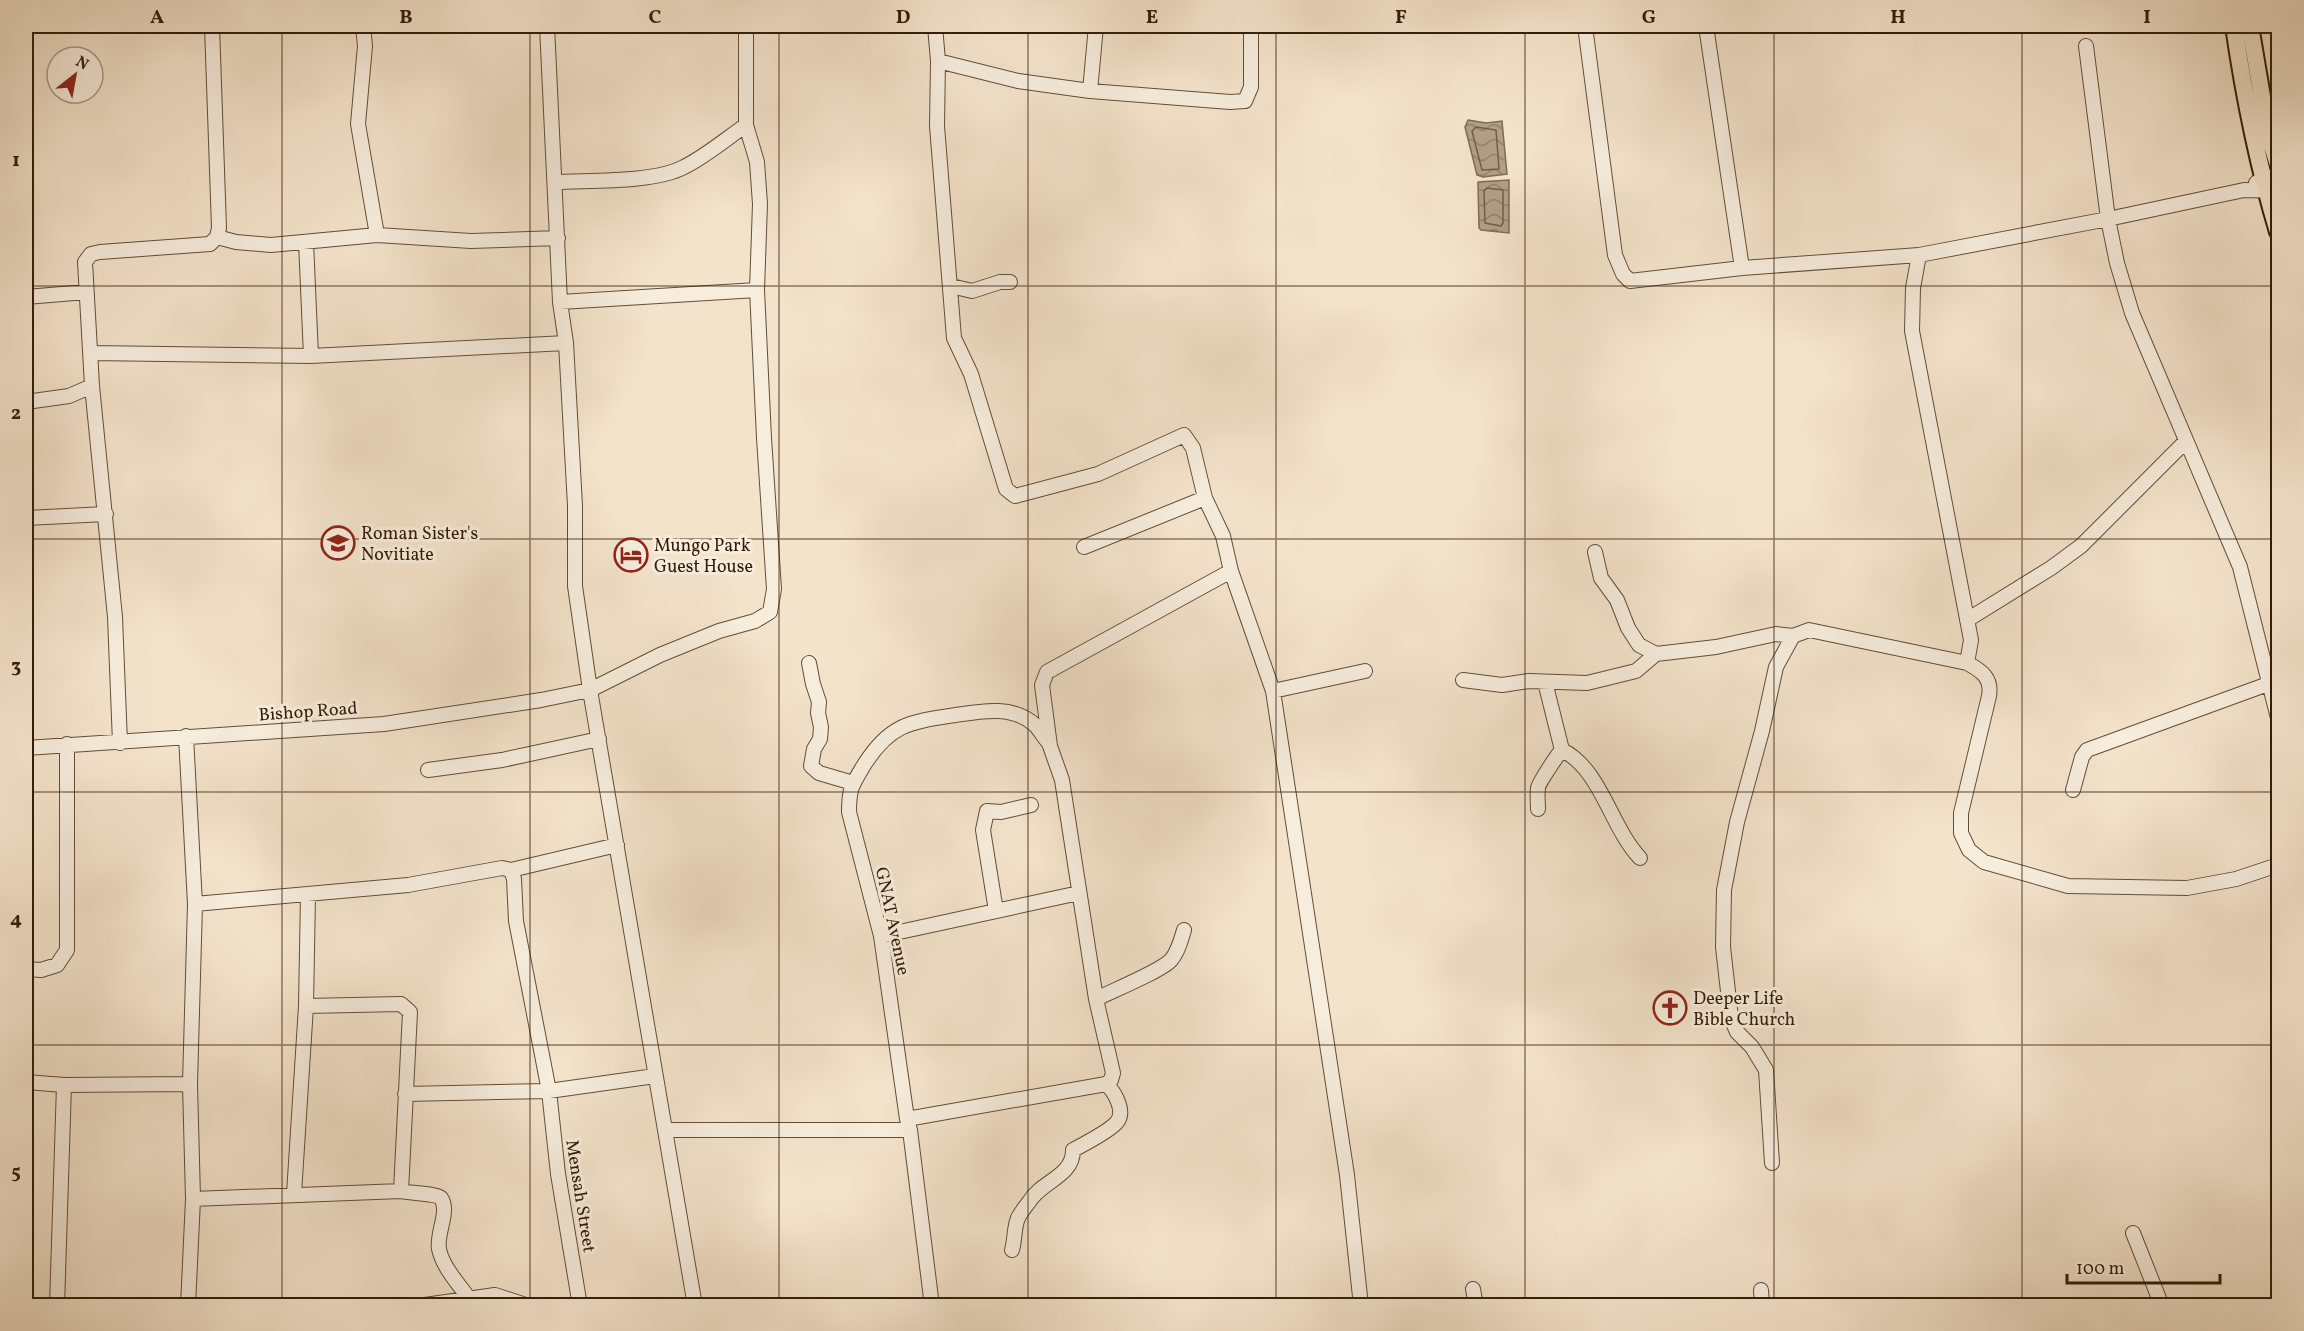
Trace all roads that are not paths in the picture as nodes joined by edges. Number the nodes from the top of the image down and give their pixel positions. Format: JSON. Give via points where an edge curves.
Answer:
{"nodes":[{"id":1,"x":212,"y":26,"type":"edge"},
{"id":2,"x":363,"y":26,"type":"edge"},
{"id":3,"x":548,"y":26,"type":"edge"},
{"id":4,"x":746,"y":26,"type":"edge"},
{"id":5,"x":935,"y":26,"type":"edge"},
{"id":6,"x":1096,"y":26,"type":"edge"},
{"id":7,"x":1251,"y":26,"type":"edge"},
{"id":8,"x":1585,"y":26,"type":"edge"},
{"id":9,"x":1706,"y":26,"type":"edge"},
{"id":10,"x":2234,"y":26,"type":"edge"},
{"id":11,"x":2250,"y":26,"type":"edge"},
{"id":12,"x":2086,"y":46,"type":"dead end"},
{"id":13,"x":938,"y":61,"type":"junction"},
{"id":14,"x":1090,"y":91,"type":"junction"},
{"id":15,"x":746,"y":125,"type":"junction"},
{"id":16,"x":2268,"y":132,"type":"junction"},
{"id":17,"x":2278,"y":147,"type":"edge"},
{"id":18,"x":2278,"y":165,"type":"edge"},
{"id":19,"x":555,"y":182,"type":"junction"},
{"id":20,"x":2272,"y":184,"type":"edge"},
{"id":21,"x":2108,"y":219,"type":"junction"},
{"id":22,"x":2278,"y":232,"type":"edge"},
{"id":23,"x":377,"y":235,"type":"junction"},
{"id":24,"x":217,"y":237,"type":"junction"},
{"id":25,"x":558,"y":238,"type":"junction"},
{"id":26,"x":306,"y":242,"type":"junction"},
{"id":27,"x":1919,"y":255,"type":"junction"},
{"id":28,"x":1742,"y":268,"type":"junction"},
{"id":29,"x":1010,"y":282,"type":"dead end"},
{"id":30,"x":951,"y":286,"type":"junction"},
{"id":31,"x":757,"y":290,"type":"junction"},
{"id":32,"x":86,"y":292,"type":"junction"},
{"id":33,"x":26,"y":297,"type":"edge"},
{"id":34,"x":560,"y":302,"type":"junction"},
{"id":35,"x":566,"y":343,"type":"junction"},
{"id":36,"x":91,"y":353,"type":"junction"},
{"id":37,"x":311,"y":356,"type":"junction"},
{"id":38,"x":92,"y":386,"type":"junction"},
{"id":39,"x":26,"y":402,"type":"edge"},
{"id":40,"x":2186,"y":441,"type":"junction"},
{"id":41,"x":1205,"y":498,"type":"junction"},
{"id":42,"x":106,"y":514,"type":"junction"},
{"id":43,"x":26,"y":518,"type":"edge"},
{"id":44,"x":1084,"y":547,"type":"dead end"},
{"id":45,"x":1595,"y":552,"type":"dead end"},
{"id":46,"x":1231,"y":571,"type":"junction"},
{"id":47,"x":1967,"y":620,"type":"junction"},
{"id":48,"x":1793,"y":636,"type":"junction"},
{"id":49,"x":1656,"y":654,"type":"junction"},
{"id":50,"x":809,"y":663,"type":"dead end"},
{"id":51,"x":1967,"y":663,"type":"junction"},
{"id":52,"x":1365,"y":671,"type":"dead end"},
{"id":53,"x":1463,"y":680,"type":"dead end"},
{"id":54,"x":1545,"y":682,"type":"junction"},
{"id":55,"x":2268,"y":684,"type":"junction"},
{"id":56,"x":590,"y":690,"type":"junction"},
{"id":57,"x":1273,"y":691,"type":"junction"},
{"id":58,"x":2278,"y":718,"type":"edge"},
{"id":59,"x":186,"y":736,"type":"junction"},
{"id":60,"x":599,"y":740,"type":"junction"},
{"id":61,"x":120,"y":743,"type":"junction"},
{"id":62,"x":67,"y":744,"type":"junction"},
{"id":63,"x":1050,"y":746,"type":"junction"},
{"id":64,"x":26,"y":748,"type":"edge"},
{"id":65,"x":1562,"y":750,"type":"junction"},
{"id":66,"x":428,"y":771,"type":"dead end"},
{"id":67,"x":853,"y":783,"type":"junction"},
{"id":68,"x":2073,"y":790,"type":"dead end"},
{"id":69,"x":1031,"y":805,"type":"dead end"},
{"id":70,"x":1538,"y":809,"type":"dead end"},
{"id":71,"x":617,"y":845,"type":"junction"},
{"id":72,"x":1640,"y":858,"type":"dead end"},
{"id":73,"x":2278,"y":865,"type":"edge"},
{"id":74,"x":512,"y":870,"type":"junction"},
{"id":75,"x":1079,"y":893,"type":"junction"},
{"id":76,"x":308,"y":895,"type":"junction"},
{"id":77,"x":195,"y":904,"type":"junction"},
{"id":78,"x":996,"y":911,"type":"junction"},
{"id":79,"x":1184,"y":930,"type":"dead end"},
{"id":80,"x":881,"y":936,"type":"junction"},
{"id":81,"x":26,"y":969,"type":"edge"},
{"id":82,"x":1096,"y":999,"type":"junction"},
{"id":83,"x":306,"y":1006,"type":"junction"},
{"id":84,"x":655,"y":1076,"type":"junction"},
{"id":85,"x":26,"y":1082,"type":"edge"},
{"id":86,"x":190,"y":1084,"type":"junction"},
{"id":87,"x":1106,"y":1084,"type":"junction"},
{"id":88,"x":64,"y":1085,"type":"junction"},
{"id":89,"x":549,"y":1091,"type":"junction"},
{"id":90,"x":405,"y":1094,"type":"junction"},
{"id":91,"x":909,"y":1125,"type":"junction"},
{"id":92,"x":665,"y":1130,"type":"junction"},
{"id":93,"x":1772,"y":1163,"type":"dead end"},
{"id":94,"x":401,"y":1191,"type":"junction"},
{"id":95,"x":294,"y":1194,"type":"junction"},
{"id":96,"x":193,"y":1199,"type":"junction"},
{"id":97,"x":2133,"y":1233,"type":"dead end"},
{"id":98,"x":1012,"y":1251,"type":"dead end"},
{"id":99,"x":1473,"y":1288,"type":"dead end"},
{"id":100,"x":1761,"y":1290,"type":"dead end"},
{"id":101,"x":470,"y":1300,"type":"junction"},
{"id":102,"x":495,"y":1300,"type":"edge"},
{"id":103,"x":57,"y":1305,"type":"edge"},
{"id":104,"x":188,"y":1305,"type":"edge"},
{"id":105,"x":418,"y":1305,"type":"edge"},
{"id":106,"x":530,"y":1305,"type":"edge"},
{"id":107,"x":580,"y":1305,"type":"edge"},
{"id":108,"x":695,"y":1305,"type":"edge"},
{"id":109,"x":932,"y":1305,"type":"edge"},
{"id":110,"x":1361,"y":1305,"type":"edge"},
{"id":111,"x":1476,"y":1305,"type":"edge"},
{"id":112,"x":1762,"y":1305,"type":"edge"},
{"id":113,"x":2162,"y":1305,"type":"edge"}],
"edges":[{"from":1,"to":24,"type":"street"},
{"from":2,"to":23,"type":"street","via":[[365,46],[358,124]]},
{"from":3,"to":19,"type":"street"},
{"from":4,"to":15,"type":"street"},
{"from":5,"to":13,"type":"street"},
{"from":6,"to":14,"type":"street"},
{"from":7,"to":14,"type":"street","via":[[1251,87],[1245,101]]},
{"from":8,"to":28,"type":"street","via":[[1615,255],[1623,274],[1630,281]]},
{"from":9,"to":28,"type":"street"},
{"from":10,"to":20,"type":"main road","via":[[2247,105]]},
{"from":11,"to":16,"type":"main road"},
{"from":12,"to":21,"type":"street"},
{"from":13,"to":14,"type":"street","via":[[1018,81]]},
{"from":13,"to":30,"type":"street","via":[[937,126]]},
{"from":15,"to":19,"type":"street","via":[[671,172],[650,177]]},
{"from":15,"to":31,"type":"street","via":[[757,162],[760,204]]},
{"from":16,"to":17,"type":"main road"},
{"from":16,"to":18,"type":"main road"},
{"from":19,"to":25,"type":"street"},
{"from":20,"to":21,"type":"street"},
{"from":20,"to":22,"type":"main road"},
{"from":21,"to":27,"type":"street"},
{"from":21,"to":40,"type":"street","via":[[2132,313]]},
{"from":23,"to":25,"type":"street","via":[[471,241]]},
{"from":23,"to":26,"type":"street"},
{"from":24,"to":26,"type":"street","via":[[271,245]]},
{"from":24,"to":32,"type":"street","via":[[210,244],[91,254],[85,262]]},
{"from":25,"to":34,"type":"street"},
{"from":26,"to":37,"type":"street"},
{"from":27,"to":28,"type":"street"},
{"from":27,"to":47,"type":"street","via":[[1912,330]]},
{"from":29,"to":30,"type":"street","via":[[972,291]]},
{"from":30,"to":41,"type":"street","via":[[954,338],[971,374],[1010,493],[1015,496],[1098,474],[1184,435],[1194,448]]},
{"from":31,"to":34,"type":"street"},
{"from":31,"to":56,"type":"street","name":"Bishop Road","via":[[774,589],[770,612],[660,655]]},
{"from":32,"to":33,"type":"street"},
{"from":32,"to":36,"type":"street"},
{"from":34,"to":35,"type":"street"},
{"from":35,"to":37,"type":"street"},
{"from":35,"to":56,"type":"street","via":[[575,586]]},
{"from":36,"to":37,"type":"street"},
{"from":36,"to":38,"type":"street"},
{"from":38,"to":39,"type":"street","via":[[69,396]]},
{"from":38,"to":42,"type":"street"},
{"from":40,"to":47,"type":"street","via":[[2081,546]]},
{"from":40,"to":55,"type":"street","via":[[2240,567]]},
{"from":41,"to":44,"type":"street"},
{"from":41,"to":46,"type":"street","via":[[1223,536]]},
{"from":42,"to":43,"type":"street"},
{"from":42,"to":61,"type":"street"},
{"from":45,"to":49,"type":"street","via":[[1600,578],[1617,600],[1628,628],[1639,645]]},
{"from":46,"to":57,"type":"street"},
{"from":46,"to":63,"type":"street","via":[[1047,672],[1042,686]]},
{"from":47,"to":51,"type":"street","via":[[1971,640]]},
{"from":48,"to":49,"type":"street","via":[[1776,634]]},
{"from":48,"to":51,"type":"street","via":[[1809,630]]},
{"from":48,"to":93,"type":"street","via":[[1776,667],[1724,890],[1723,947],[1731,1018],[1766,1070]]},
{"from":49,"to":54,"type":"street","via":[[1636,671],[1622,676],[1587,683]]},
{"from":50,"to":67,"type":"street","via":[[821,727],[812,766],[819,773]]},
{"from":51,"to":73,"type":"street","via":[[1990,682],[1961,813],[1961,833],[1969,850],[1984,862],[2068,886],[2187,888],[2236,879]]},
{"from":52,"to":57,"type":"street"},
{"from":53,"to":54,"type":"street","via":[[1502,685]]},
{"from":54,"to":65,"type":"street"},
{"from":55,"to":58,"type":"street"},
{"from":55,"to":68,"type":"street","via":[[2087,750]]},
{"from":56,"to":59,"type":"street","name":"Bishop Road","via":[[384,724]]},
{"from":56,"to":60,"type":"street"},
{"from":57,"to":110,"type":"street","via":[[1347,1174]]},
{"from":59,"to":61,"type":"street","name":"Bishop Road"},
{"from":59,"to":77,"type":"street"},
{"from":60,"to":66,"type":"street"},
{"from":60,"to":71,"type":"street"},
{"from":61,"to":62,"type":"street","name":"Bishop Road"},
{"from":62,"to":64,"type":"street","name":"Bishop Road"},
{"from":62,"to":81,"type":"street","via":[[67,950],[57,965]]},
{"from":63,"to":67,"type":"street","name":"GNAT Avenue","via":[[1035,725],[998,710],[917,720],[896,729],[876,746]]},
{"from":63,"to":75,"type":"street","via":[[1062,780]]},
{"from":65,"to":70,"type":"street","via":[[1538,786]]},
{"from":65,"to":72,"type":"street","via":[[1574,756],[1588,774],[1628,845]]},
{"from":67,"to":80,"type":"street","name":"GNAT Avenue","via":[[849,790],[849,812]]},
{"from":69,"to":78,"type":"street","via":[[987,811],[983,830]]},
{"from":71,"to":74,"type":"street"},
{"from":71,"to":84,"type":"street"},
{"from":74,"to":76,"type":"street","via":[[502,868],[408,885]]},
{"from":74,"to":89,"type":"street","name":"Mensah Street","via":[[516,921]]},
{"from":75,"to":78,"type":"street"},
{"from":75,"to":82,"type":"street"},
{"from":76,"to":77,"type":"street"},
{"from":76,"to":83,"type":"street"},
{"from":77,"to":86,"type":"street"},
{"from":78,"to":80,"type":"street"},
{"from":79,"to":82,"type":"street","via":[[1170,960]]},
{"from":80,"to":91,"type":"street","name":"GNAT Avenue"},
{"from":82,"to":87,"type":"street","via":[[1113,1073]]},
{"from":83,"to":90,"type":"street","via":[[401,1004],[407,1008],[410,1012]]},
{"from":83,"to":95,"type":"street"},
{"from":84,"to":89,"type":"street"},
{"from":84,"to":92,"type":"street"},
{"from":85,"to":88,"type":"street"},
{"from":86,"to":88,"type":"street"},
{"from":86,"to":96,"type":"street"},
{"from":87,"to":91,"type":"street"},
{"from":87,"to":98,"type":"street","via":[[1121,1115],[1117,1122],[1073,1150],[1073,1160],[1061,1175],[1030,1199],[1018,1219]]},
{"from":88,"to":103,"type":"street"},
{"from":89,"to":90,"type":"street"},
{"from":89,"to":107,"type":"street","name":"Mensah Street"},
{"from":90,"to":94,"type":"street"},
{"from":91,"to":92,"type":"street"},
{"from":91,"to":109,"type":"street","name":"GNAT Avenue"},
{"from":92,"to":108,"type":"street"},
{"from":94,"to":95,"type":"street"},
{"from":94,"to":101,"type":"street","via":[[441,1197],[441,1257]]},
{"from":95,"to":96,"type":"street"},
{"from":96,"to":104,"type":"street"},
{"from":97,"to":113,"type":"street"},
{"from":99,"to":111,"type":"street"},
{"from":100,"to":112,"type":"street"},
{"from":101,"to":102,"type":"street"},
{"from":101,"to":105,"type":"street"},
{"from":102,"to":106,"type":"street"}]}
